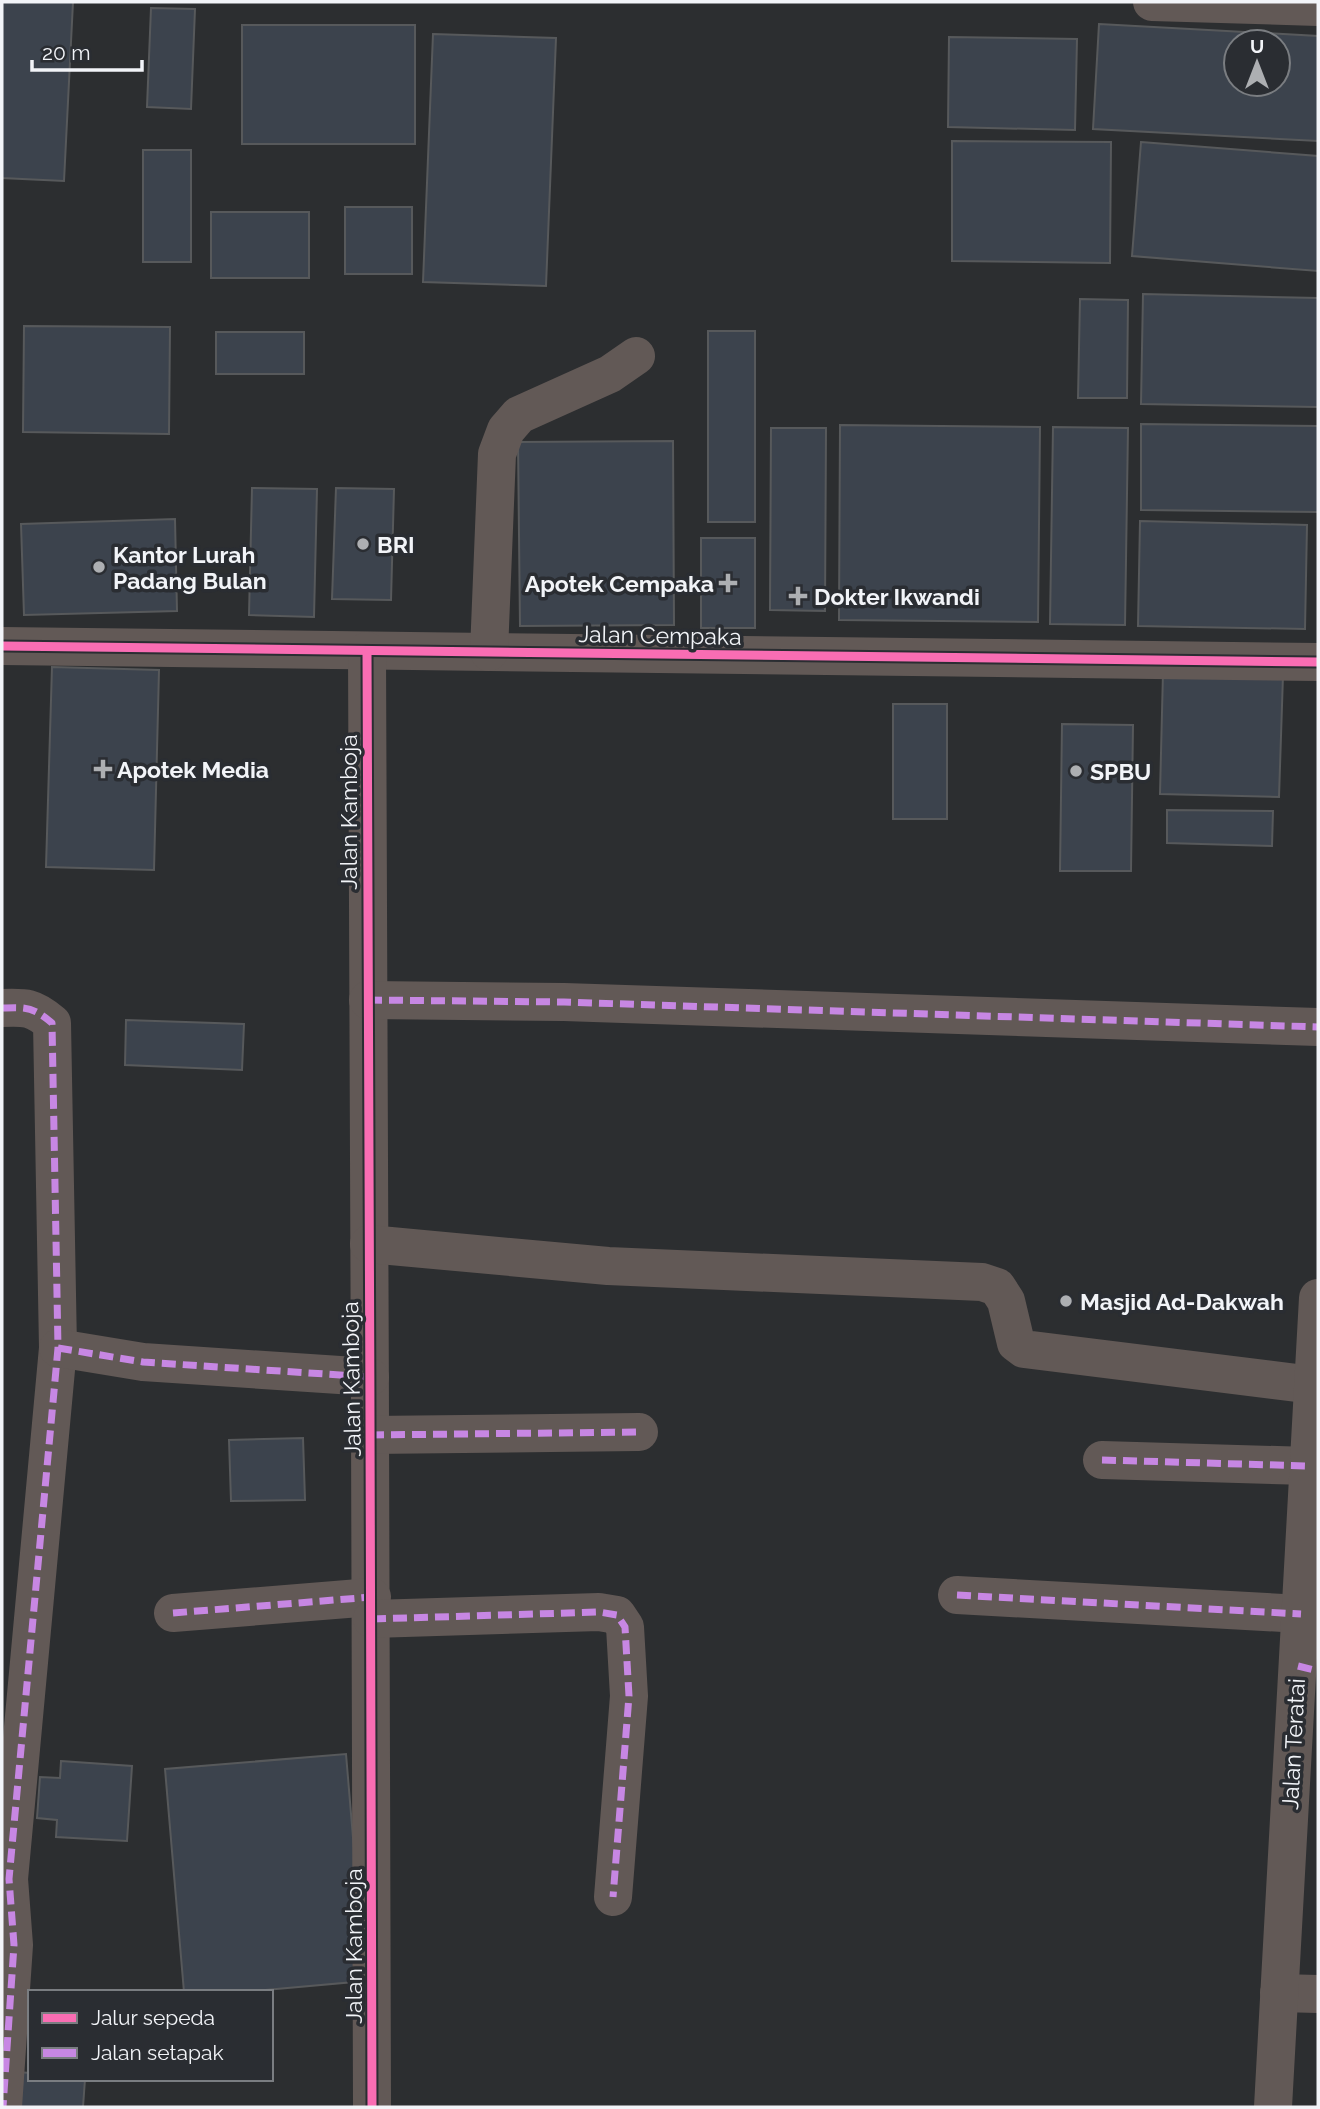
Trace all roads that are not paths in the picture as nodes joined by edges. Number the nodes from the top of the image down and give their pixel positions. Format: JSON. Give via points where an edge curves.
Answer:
{"nodes":[{"id":1,"x":1152,"y":2,"type":"edge"},
{"id":2,"x":1318,"y":7,"type":"edge"},
{"id":3,"x":636,"y":356,"type":"dead end"},
{"id":4,"x":2,"y":646,"type":"edge"},
{"id":5,"x":367,"y":651,"type":"junction"},
{"id":6,"x":489,"y":652,"type":"junction"},
{"id":7,"x":1318,"y":662,"type":"edge"},
{"id":8,"x":368,"y":1000,"type":"junction"},
{"id":9,"x":2,"y":1008,"type":"edge"},
{"id":10,"x":1318,"y":1027,"type":"edge"},
{"id":11,"x":369,"y":1244,"type":"junction"},
{"id":12,"x":1318,"y":1298,"type":"edge"},
{"id":13,"x":58,"y":1348,"type":"junction"},
{"id":14,"x":370,"y":1377,"type":"junction"},
{"id":15,"x":1314,"y":1385,"type":"junction"},
{"id":16,"x":639,"y":1432,"type":"dead end"},
{"id":17,"x":370,"y":1435,"type":"junction"},
{"id":18,"x":1102,"y":1460,"type":"dead end"},
{"id":19,"x":1309,"y":1466,"type":"junction"},
{"id":20,"x":957,"y":1595,"type":"dead end"},
{"id":21,"x":372,"y":1608,"type":"junction"},
{"id":22,"x":173,"y":1613,"type":"dead end"},
{"id":23,"x":1301,"y":1614,"type":"junction"},
{"id":24,"x":1308,"y":1668,"type":"edge"},
{"id":25,"x":5,"y":1879,"type":"edge"},
{"id":26,"x":613,"y":1897,"type":"dead end"},
{"id":27,"x":1279,"y":1993,"type":"junction"},
{"id":28,"x":1318,"y":1994,"type":"edge"},
{"id":29,"x":3,"y":2107,"type":"edge"},
{"id":30,"x":372,"y":2107,"type":"edge"},
{"id":31,"x":1273,"y":2107,"type":"edge"}],
"edges":[{"from":1,"to":2,"type":"street"},
{"from":3,"to":6,"type":"street","via":[[610,374],[519,415],[506,430],[497,454]]},
{"from":4,"to":5,"type":"street","name":"Jalan Cempaka"},
{"from":5,"to":6,"type":"street","name":"Jalan Cempaka"},
{"from":5,"to":8,"type":"street","name":"Jalan Kamboja"},
{"from":6,"to":7,"type":"street","name":"Jalan Cempaka"},
{"from":8,"to":10,"type":"street","via":[[564,1002]]},
{"from":8,"to":11,"type":"street","name":"Jalan Kamboja"},
{"from":9,"to":13,"type":"street","via":[[22,1007],[52,1023]]},
{"from":11,"to":14,"type":"street","name":"Jalan Kamboja"},
{"from":11,"to":15,"type":"street","via":[[608,1266],[982,1282],[997,1287],[1006,1301],[1016,1343],[1024,1349]]},
{"from":12,"to":15,"type":"street","name":"Jalan Teratai"},
{"from":13,"to":14,"type":"street","via":[[143,1362]]},
{"from":13,"to":25,"type":"street"},
{"from":14,"to":17,"type":"street","name":"Jalan Kamboja"},
{"from":15,"to":19,"type":"street","name":"Jalan Teratai"},
{"from":16,"to":17,"type":"street"},
{"from":17,"to":21,"type":"street","name":"Jalan Kamboja"},
{"from":18,"to":19,"type":"street"},
{"from":19,"to":23,"type":"street","name":"Jalan Teratai"},
{"from":20,"to":23,"type":"street"},
{"from":21,"to":22,"type":"street"},
{"from":21,"to":26,"type":"street","via":[[617,1615],[625,1627],[629,1696]]},
{"from":21,"to":30,"type":"street","name":"Jalan Kamboja"},
{"from":23,"to":24,"type":"street","name":"Jalan Teratai"},
{"from":24,"to":27,"type":"street","name":"Jalan Teratai"},
{"from":25,"to":29,"type":"street","via":[[14,1945]]},
{"from":27,"to":28,"type":"street"},
{"from":27,"to":31,"type":"street","name":"Jalan Teratai"}]}
